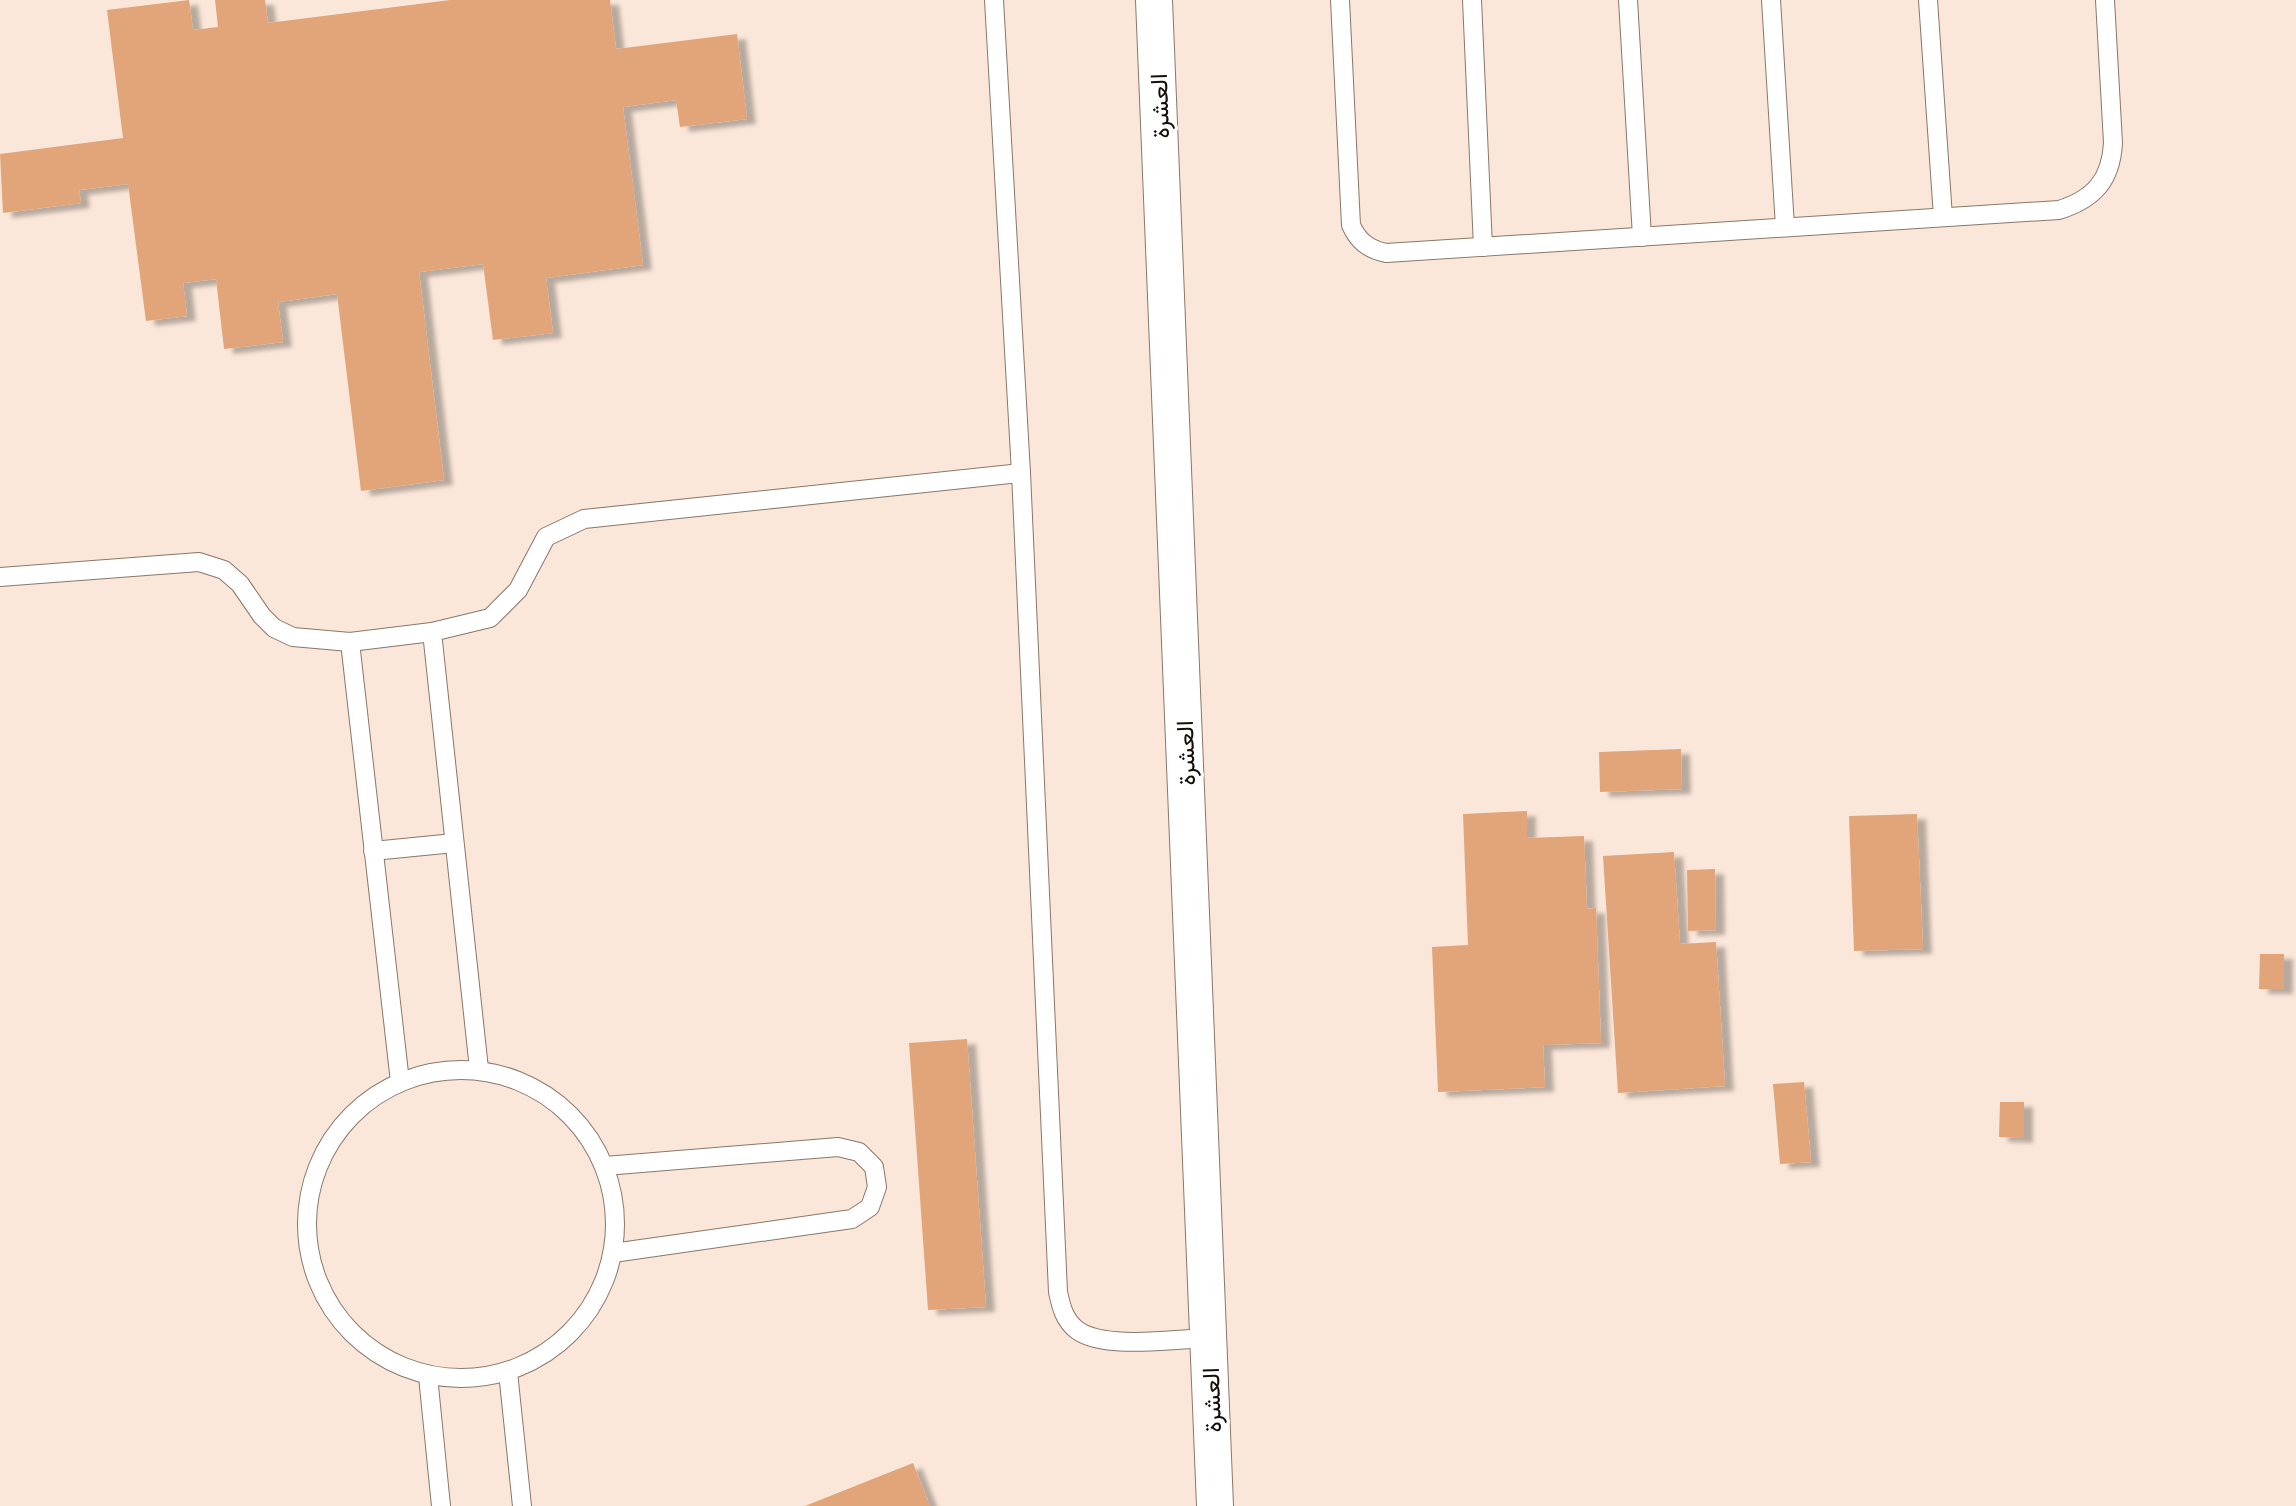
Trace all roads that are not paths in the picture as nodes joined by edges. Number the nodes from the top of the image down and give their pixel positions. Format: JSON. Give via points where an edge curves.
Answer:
{"nodes":[{"id":1,"x":994,"y":0,"type":"edge"},
{"id":2,"x":1154,"y":0,"type":"edge"},
{"id":3,"x":1340,"y":0,"type":"edge"},
{"id":4,"x":1472,"y":0,"type":"edge"},
{"id":5,"x":1628,"y":0,"type":"edge"},
{"id":6,"x":1771,"y":0,"type":"edge"},
{"id":7,"x":1928,"y":0,"type":"edge"},
{"id":8,"x":2105,"y":0,"type":"edge"},
{"id":9,"x":1943,"y":217,"type":"junction"},
{"id":10,"x":1785,"y":227,"type":"junction"},
{"id":11,"x":1642,"y":237,"type":"junction"},
{"id":12,"x":1483,"y":247,"type":"junction"},
{"id":13,"x":1021,"y":473,"type":"junction"},
{"id":14,"x":0,"y":577,"type":"edge"},
{"id":15,"x":432,"y":632,"type":"junction"},
{"id":16,"x":350,"y":642,"type":"junction"},
{"id":17,"x":454,"y":843,"type":"junction"},
{"id":18,"x":373,"y":851,"type":"junction"},
{"id":19,"x":479,"y":1069,"type":"junction"},
{"id":20,"x":400,"y":1082,"type":"junction"},
{"id":21,"x":605,"y":1166,"type":"junction"},
{"id":22,"x":613,"y":1253,"type":"junction"},
{"id":23,"x":1208,"y":1338,"type":"junction"},
{"id":24,"x":508,"y":1372,"type":"junction"},
{"id":25,"x":428,"y":1376,"type":"junction"},
{"id":26,"x":441,"y":1506,"type":"edge"},
{"id":27,"x":522,"y":1506,"type":"edge"},
{"id":28,"x":1215,"y":1506,"type":"edge"}],
"edges":[{"from":1,"to":13,"type":"lane"},
{"from":2,"to":23,"type":"street","name":"العشرة"},
{"from":3,"to":12,"type":"lane","via":[[1351,225],[1356,236],[1374,251],[1386,253]]},
{"from":4,"to":12,"type":"lane"},
{"from":5,"to":11,"type":"lane"},
{"from":6,"to":10,"type":"lane"},
{"from":7,"to":9,"type":"lane"},
{"from":8,"to":9,"type":"lane","via":[[2113,143],[2112,160],[2094,192],[2059,210]]},
{"from":9,"to":10,"type":"lane"},
{"from":10,"to":11,"type":"lane"},
{"from":11,"to":12,"type":"lane"},
{"from":13,"to":15,"type":"lane","via":[[584,519],[546,537],[518,590],[490,618]]},
{"from":13,"to":23,"type":"lane","via":[[1058,1292],[1063,1313],[1077,1330],[1097,1338]]},
{"from":14,"to":16,"type":"lane","via":[[199,562],[224,570],[240,584],[274,628],[293,637]]},
{"from":15,"to":16,"type":"lane"},
{"from":15,"to":17,"type":"lane"},
{"from":16,"to":18,"type":"lane"},
{"from":17,"to":18,"type":"lane"},
{"from":17,"to":19,"type":"lane"},
{"from":18,"to":20,"type":"lane"},
{"from":19,"to":20,"type":"lane","via":[[439,1070]]},
{"from":19,"to":21,"type":"lane","via":[[519,1080],[555,1101],[585,1130]]},
{"from":20,"to":25,"type":"lane","via":[[359,1108],[328,1145],[310,1190],[307,1239],[319,1286],[346,1327],[383,1358]]},
{"from":21,"to":22,"type":"lane","via":[[615,1209]]},
{"from":21,"to":22,"type":"lane","via":[[838,1147],[859,1152],[874,1167],[877,1187],[870,1207],[852,1219]]},
{"from":22,"to":24,"type":"lane","via":[[600,1292],[577,1327],[545,1354]]},
{"from":23,"to":28,"type":"street","name":"العشرة"},
{"from":24,"to":25,"type":"lane","via":[[468,1379]]},
{"from":24,"to":27,"type":"lane"},
{"from":25,"to":26,"type":"lane"}]}
